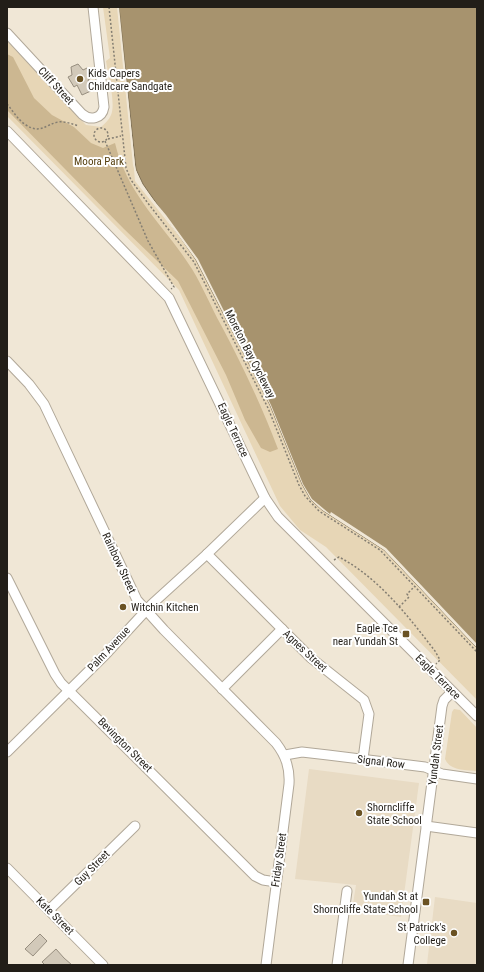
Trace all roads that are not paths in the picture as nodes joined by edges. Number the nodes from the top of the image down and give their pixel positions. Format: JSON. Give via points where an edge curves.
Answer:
{"nodes":[{"id":1,"x":93,"y":7,"type":"edge"},
{"id":2,"x":7,"y":33,"type":"edge"},
{"id":3,"x":7,"y":131,"type":"edge"},
{"id":4,"x":7,"y":361,"type":"edge"},
{"id":5,"x":265,"y":498,"type":"junction"},
{"id":6,"x":207,"y":554,"type":"junction"},
{"id":7,"x":8,"y":585,"type":"edge"},
{"id":8,"x":145,"y":611,"type":"junction"},
{"id":9,"x":282,"y":629,"type":"junction"},
{"id":10,"x":222,"y":689,"type":"junction"},
{"id":11,"x":70,"y":690,"type":"junction"},
{"id":12,"x":452,"y":692,"type":"junction"},
{"id":13,"x":477,"y":716,"type":"edge"},
{"id":14,"x":7,"y":752,"type":"edge"},
{"id":15,"x":285,"y":755,"type":"junction"},
{"id":16,"x":363,"y":759,"type":"junction"},
{"id":17,"x":434,"y":771,"type":"junction"},
{"id":18,"x":477,"y":779,"type":"edge"},
{"id":19,"x":135,"y":826,"type":"dead end"},
{"id":20,"x":426,"y":826,"type":"junction"},
{"id":21,"x":477,"y":833,"type":"edge"},
{"id":22,"x":7,"y":868,"type":"edge"},
{"id":23,"x":276,"y":882,"type":"junction"},
{"id":24,"x":347,"y":891,"type":"dead end"},
{"id":25,"x":49,"y":910,"type":"junction"},
{"id":26,"x":103,"y":965,"type":"edge"},
{"id":27,"x":266,"y":965,"type":"edge"},
{"id":28,"x":337,"y":965,"type":"edge"},
{"id":29,"x":408,"y":965,"type":"edge"}],
"edges":[{"from":1,"to":2,"type":"street","name":"Cliff Street","via":[[104,102],[104,111],[99,117],[85,117]]},
{"from":3,"to":5,"type":"street","name":"Eagle Terrace","via":[[169,298]]},
{"from":4,"to":8,"type":"street","name":"Rainbow Street","via":[[44,404],[134,596]]},
{"from":5,"to":6,"type":"street","name":"Palm Avenue"},
{"from":5,"to":12,"type":"street","name":"Eagle Terrace","via":[[287,527]]},
{"from":6,"to":8,"type":"street","name":"Palm Avenue"},
{"from":6,"to":9,"type":"street","name":"Agnes Street"},
{"from":7,"to":11,"type":"street","name":"Bevington Street","via":[[55,674]]},
{"from":8,"to":10,"type":"street","name":"Rainbow Street"},
{"from":8,"to":11,"type":"street","name":"Palm Avenue"},
{"from":9,"to":10,"type":"street"},
{"from":9,"to":16,"type":"street","name":"Agnes Street","via":[[320,666],[364,700],[369,714]]},
{"from":10,"to":15,"type":"street","name":"Rainbow Street"},
{"from":11,"to":14,"type":"street","name":"Palm Avenue"},
{"from":11,"to":23,"type":"street","name":"Bevington Street","via":[[255,876]]},
{"from":12,"to":13,"type":"street","name":"Eagle Terrace"},
{"from":12,"to":17,"type":"street","name":"Yundah Street","via":[[442,706]]},
{"from":15,"to":16,"type":"street","name":"Signal Row","via":[[310,753]]},
{"from":15,"to":23,"type":"street","name":"Friday Street","via":[[290,771]]},
{"from":16,"to":17,"type":"street","name":"Signal Row"},
{"from":17,"to":18,"type":"street","name":"Signal Row"},
{"from":17,"to":20,"type":"street","name":"Yundah Street"},
{"from":19,"to":25,"type":"street","name":"Guy Street"},
{"from":20,"to":21,"type":"street"},
{"from":20,"to":29,"type":"street","name":"Yundah Street"},
{"from":22,"to":25,"type":"street","name":"Kate Street"},
{"from":23,"to":27,"type":"street","name":"Friday Street"},
{"from":24,"to":28,"type":"street"},
{"from":25,"to":26,"type":"street","name":"Kate Street"}]}
